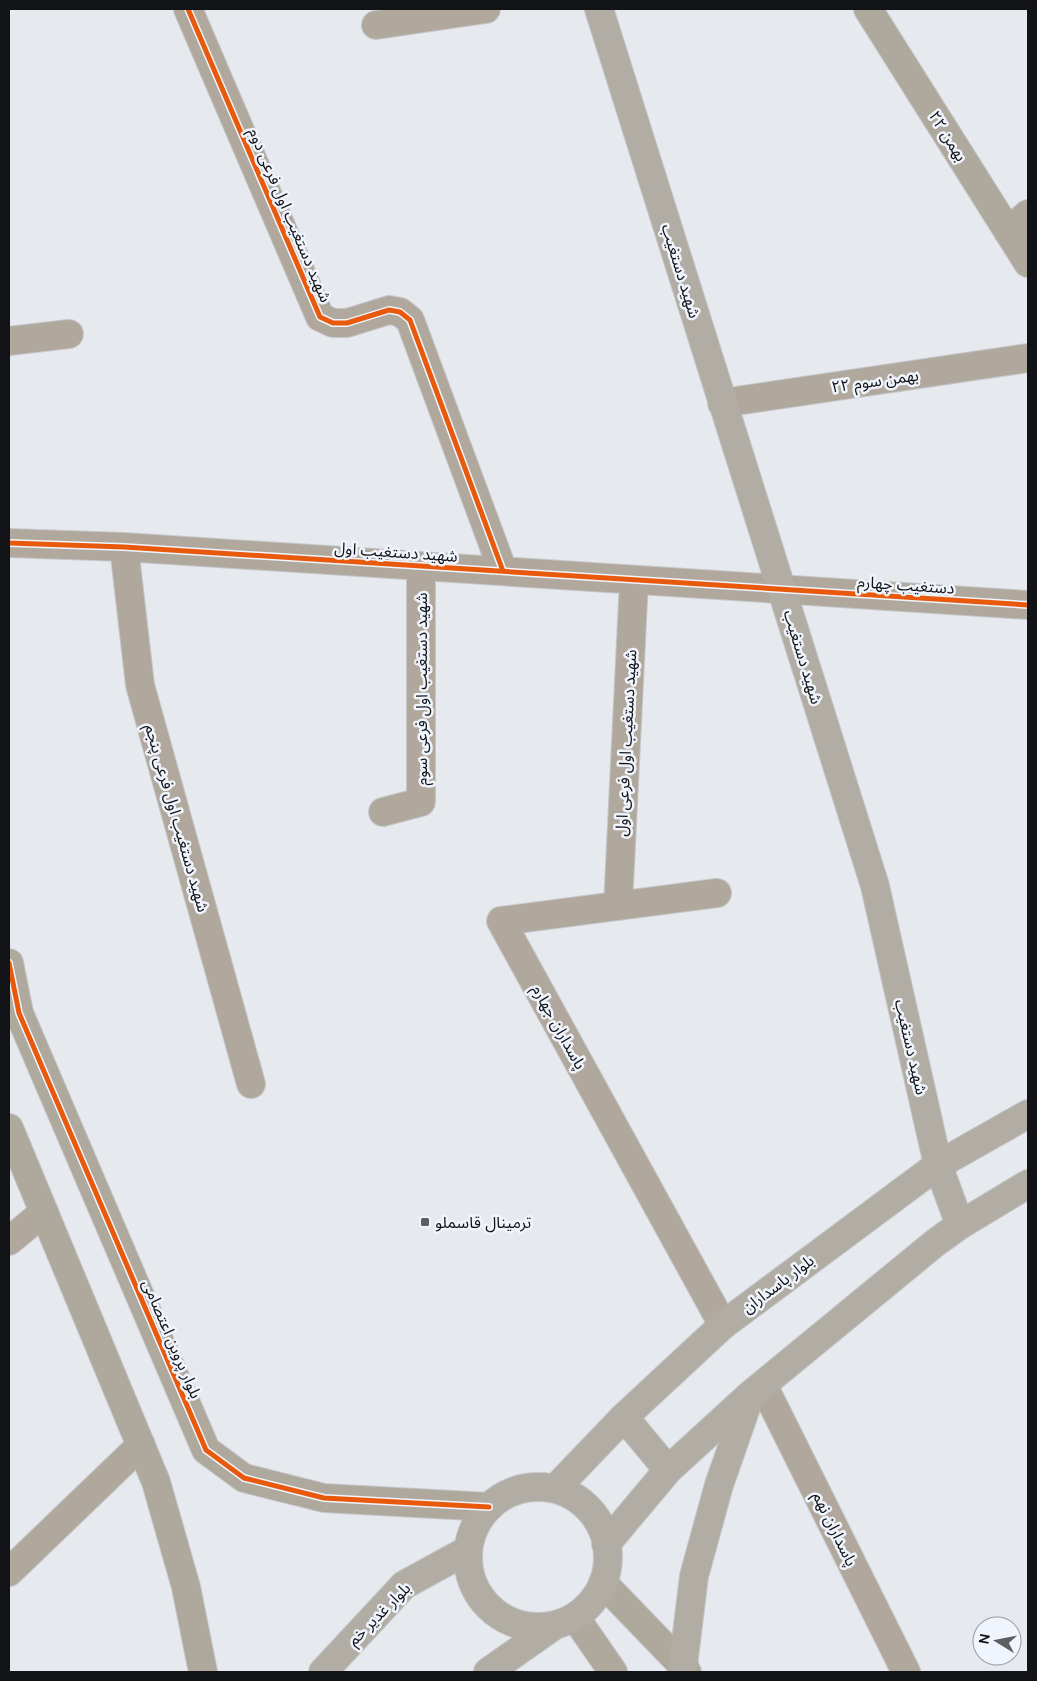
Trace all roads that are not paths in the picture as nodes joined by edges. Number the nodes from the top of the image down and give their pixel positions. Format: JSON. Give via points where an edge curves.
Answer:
{"nodes":[{"id":1,"x":188,"y":9,"type":"edge"},
{"id":2,"x":486,"y":9,"type":"edge"},
{"id":3,"x":599,"y":9,"type":"edge"},
{"id":4,"x":868,"y":9,"type":"edge"},
{"id":5,"x":376,"y":25,"type":"dead end"},
{"id":6,"x":1018,"y":223,"type":"edge"},
{"id":7,"x":1028,"y":263,"type":"edge"},
{"id":8,"x":69,"y":334,"type":"dead end"},
{"id":9,"x":9,"y":341,"type":"edge"},
{"id":10,"x":1028,"y":358,"type":"edge"},
{"id":11,"x":722,"y":403,"type":"junction"},
{"id":12,"x":9,"y":543,"type":"edge"},
{"id":13,"x":124,"y":547,"type":"junction"},
{"id":14,"x":421,"y":566,"type":"junction"},
{"id":15,"x":503,"y":572,"type":"junction"},
{"id":16,"x":634,"y":580,"type":"junction"},
{"id":17,"x":782,"y":589,"type":"junction"},
{"id":18,"x":1028,"y":605,"type":"edge"},
{"id":19,"x":383,"y":812,"type":"dead end"},
{"id":20,"x":717,"y":893,"type":"dead end"},
{"id":21,"x":618,"y":906,"type":"junction"},
{"id":22,"x":9,"y":963,"type":"edge"},
{"id":23,"x":251,"y":1084,"type":"dead end"},
{"id":24,"x":1028,"y":1114,"type":"edge"},
{"id":25,"x":9,"y":1128,"type":"edge"},
{"id":26,"x":938,"y":1165,"type":"junction"},
{"id":27,"x":1028,"y":1184,"type":"edge"},
{"id":28,"x":44,"y":1212,"type":"junction"},
{"id":29,"x":960,"y":1225,"type":"junction"},
{"id":30,"x":9,"y":1241,"type":"edge"},
{"id":31,"x":723,"y":1325,"type":"junction"},
{"id":32,"x":757,"y":1390,"type":"junction"},
{"id":33,"x":624,"y":1418,"type":"junction"},
{"id":34,"x":141,"y":1445,"type":"junction"},
{"id":35,"x":668,"y":1470,"type":"junction"},
{"id":36,"x":555,"y":1489,"type":"junction"},
{"id":37,"x":489,"y":1507,"type":"junction"},
{"id":38,"x":606,"y":1544,"type":"junction"},
{"id":39,"x":468,"y":1550,"type":"junction"},
{"id":40,"x":9,"y":1572,"type":"edge"},
{"id":41,"x":603,"y":1583,"type":"junction"},
{"id":42,"x":565,"y":1621,"type":"junction"},
{"id":43,"x":685,"y":1669,"type":"edge"},
{"id":44,"x":203,"y":1672,"type":"edge"},
{"id":45,"x":322,"y":1672,"type":"edge"},
{"id":46,"x":488,"y":1672,"type":"edge"},
{"id":47,"x":613,"y":1672,"type":"edge"},
{"id":48,"x":906,"y":1672,"type":"edge"}],
"edges":[{"from":1,"to":15,"type":"street","name":"شهید دستغیب اول فرعی دوم","via":[[320,318],[333,323],[347,323],[389,310],[400,312],[410,320]]},
{"from":2,"to":5,"type":"street"},
{"from":3,"to":11,"type":"main road","name":"شهید دستغیب"},
{"from":4,"to":6,"type":"street","name":"۲۲ بهمن"},
{"from":6,"to":7,"type":"street","name":"۲۲ بهمن"},
{"from":8,"to":9,"type":"street"},
{"from":10,"to":11,"type":"street","name":"۲۲ بهمن سوم"},
{"from":11,"to":17,"type":"main road","name":"شهید دستغیب"},
{"from":12,"to":13,"type":"street","name":"شهید دستغیب اول"},
{"from":13,"to":14,"type":"street","name":"شهید دستغیب اول"},
{"from":13,"to":23,"type":"street","name":"شهید دستغیب اول فرعی پنجم","via":[[140,685]]},
{"from":14,"to":15,"type":"street","name":"شهید دستغیب اول"},
{"from":14,"to":19,"type":"street","name":"شهید دستغیب اول فرعی سوم","via":[[421,802]]},
{"from":15,"to":16,"type":"street","name":"شهید دستغیب اول"},
{"from":16,"to":17,"type":"street","name":"شهید دستغیب اول"},
{"from":16,"to":21,"type":"street","name":"شهید دستغیب اول فرعی اول"},
{"from":17,"to":18,"type":"street","name":"دستغیب چهارم"},
{"from":17,"to":26,"type":"main road","name":"شهید دستغیب","via":[[875,886]]},
{"from":20,"to":21,"type":"street","name":"پاسداران جهارم"},
{"from":21,"to":31,"type":"street","name":"پاسداران جهارم","via":[[501,921]]},
{"from":22,"to":37,"type":"street","name":"بلوار پروین اعتصامی","via":[[19,1013],[206,1450],[244,1478],[324,1498]]},
{"from":24,"to":26,"type":"main road","name":"بلوار پاسداران"},
{"from":25,"to":28,"type":"street"},
{"from":26,"to":29,"type":"main road","name":"شهید دستغیب"},
{"from":26,"to":31,"type":"main road","name":"بلوار پاسداران"},
{"from":27,"to":29,"type":"main road"},
{"from":28,"to":30,"type":"street"},
{"from":28,"to":34,"type":"street"},
{"from":29,"to":32,"type":"main road"},
{"from":31,"to":33,"type":"main road","name":"بلوار پاسداران"},
{"from":32,"to":35,"type":"main road"},
{"from":32,"to":43,"type":"main road","via":[[719,1485],[694,1576]]},
{"from":32,"to":48,"type":"street","name":"پاسداران نهم"},
{"from":33,"to":35,"type":"main road"},
{"from":33,"to":36,"type":"main road","name":"بلوار پاسداران"},
{"from":34,"to":40,"type":"street"},
{"from":34,"to":44,"type":"street","via":[[156,1482],[186,1587]]},
{"from":35,"to":38,"type":"main road"},
{"from":36,"to":37,"type":"main road","via":[[531,1487],[508,1493]]},
{"from":36,"to":38,"type":"main road","via":[[577,1499],[594,1516]]},
{"from":37,"to":39,"type":"main road","via":[[474,1527]]},
{"from":38,"to":41,"type":"main road","via":[[608,1561]]},
{"from":39,"to":42,"type":"main road","via":[[469,1574],[478,1594],[493,1611],[511,1623],[533,1626]]},
{"from":39,"to":45,"type":"main road","name":"بلوار غدیر خم","via":[[404,1585]]},
{"from":41,"to":42,"type":"main road","via":[[592,1602]]},
{"from":41,"to":43,"type":"street"},
{"from":42,"to":46,"type":"main road"},
{"from":42,"to":47,"type":"street"}]}
